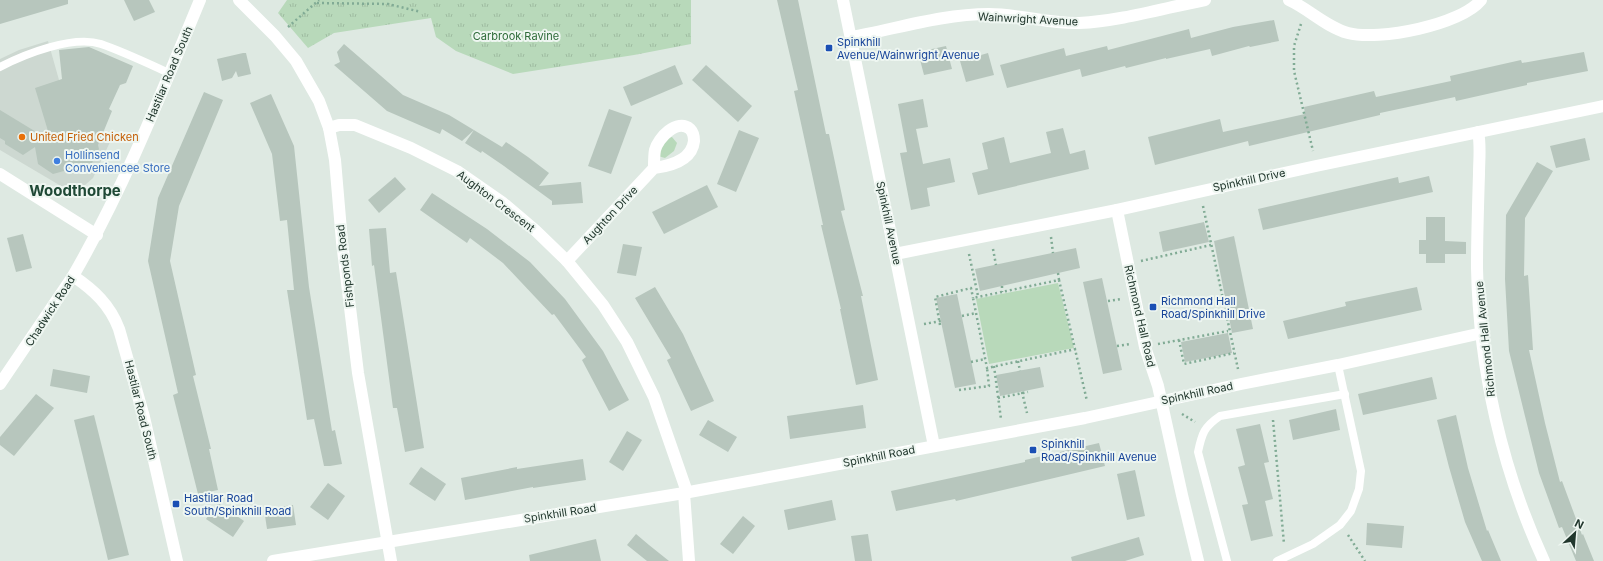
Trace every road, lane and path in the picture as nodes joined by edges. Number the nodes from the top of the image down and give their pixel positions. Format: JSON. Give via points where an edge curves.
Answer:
{"nodes":[{"id":1,"x":200,"y":0,"type":"edge"},
{"id":2,"x":239,"y":0,"type":"edge"},
{"id":3,"x":843,"y":0,"type":"edge"},
{"id":4,"x":1205,"y":0,"type":"edge"},
{"id":5,"x":1289,"y":0,"type":"edge"},
{"id":6,"x":1482,"y":0,"type":"edge"},
{"id":7,"x":318,"y":1,"type":"edge"},
{"id":8,"x":421,"y":12,"type":"dead end"},
{"id":9,"x":1302,"y":20,"type":"dead end"},
{"id":10,"x":288,"y":27,"type":"dead end"},
{"id":11,"x":850,"y":37,"type":"junction"},
{"id":12,"x":0,"y":67,"type":"edge"},
{"id":13,"x":169,"y":73,"type":"junction"},
{"id":14,"x":1603,"y":106,"type":"edge"},
{"id":15,"x":329,"y":128,"type":"junction"},
{"id":16,"x":1478,"y":132,"type":"junction"},
{"id":17,"x":1313,"y":152,"type":"dead end"},
{"id":18,"x":654,"y":168,"type":"dead end"},
{"id":19,"x":0,"y":174,"type":"edge"},
{"id":20,"x":1203,"y":204,"type":"dead end"},
{"id":21,"x":1117,"y":210,"type":"junction"},
{"id":22,"x":97,"y":235,"type":"junction"},
{"id":23,"x":1050,"y":235,"type":"dead end"},
{"id":24,"x":1211,"y":245,"type":"junction"},
{"id":25,"x":993,"y":246,"type":"dead end"},
{"id":26,"x":968,"y":252,"type":"dead end"},
{"id":27,"x":1053,"y":253,"type":"dead end"},
{"id":28,"x":896,"y":254,"type":"junction"},
{"id":29,"x":567,"y":261,"type":"junction"},
{"id":30,"x":1128,"y":264,"type":"junction"},
{"id":31,"x":996,"y":265,"type":"dead end"},
{"id":32,"x":1058,"y":273,"type":"dead end"},
{"id":33,"x":73,"y":276,"type":"junction"},
{"id":34,"x":1059,"y":280,"type":"junction"},
{"id":35,"x":1002,"y":286,"type":"dead end"},
{"id":36,"x":1002,"y":292,"type":"junction"},
{"id":37,"x":978,"y":296,"type":"junction"},
{"id":38,"x":973,"y":298,"type":"junction"},
{"id":39,"x":1126,"y":298,"type":"dead end"},
{"id":40,"x":1108,"y":301,"type":"dead end"},
{"id":41,"x":976,"y":313,"type":"junction"},
{"id":42,"x":962,"y":316,"type":"dead end"},
{"id":43,"x":940,"y":321,"type":"junction"},
{"id":44,"x":924,"y":324,"type":"dead end"},
{"id":45,"x":940,"y":325,"type":"dead end"},
{"id":46,"x":1228,"y":331,"type":"junction"},
{"id":47,"x":1482,"y":333,"type":"junction"},
{"id":48,"x":1179,"y":340,"type":"junction"},
{"id":49,"x":1136,"y":343,"type":"dead end"},
{"id":50,"x":1164,"y":343,"type":"dead end"},
{"id":51,"x":1117,"y":346,"type":"dead end"},
{"id":52,"x":1076,"y":349,"type":"junction"},
{"id":53,"x":1234,"y":353,"type":"junction"},
{"id":54,"x":985,"y":359,"type":"junction"},
{"id":55,"x":1018,"y":361,"type":"junction"},
{"id":56,"x":971,"y":362,"type":"dead end"},
{"id":57,"x":1338,"y":365,"type":"junction"},
{"id":58,"x":994,"y":366,"type":"junction"},
{"id":59,"x":987,"y":368,"type":"junction"},
{"id":60,"x":1238,"y":370,"type":"dead end"},
{"id":61,"x":1020,"y":371,"type":"dead end"},
{"id":62,"x":0,"y":384,"type":"edge"},
{"id":63,"x":959,"y":390,"type":"dead end"},
{"id":64,"x":1022,"y":392,"type":"junction"},
{"id":65,"x":1028,"y":392,"type":"dead end"},
{"id":66,"x":1345,"y":394,"type":"junction"},
{"id":67,"x":998,"y":398,"type":"junction"},
{"id":68,"x":1162,"y":400,"type":"junction"},
{"id":69,"x":1088,"y":401,"type":"dead end"},
{"id":70,"x":1271,"y":407,"type":"junction"},
{"id":71,"x":1027,"y":414,"type":"dead end"},
{"id":72,"x":1001,"y":419,"type":"dead end"},
{"id":73,"x":934,"y":446,"type":"junction"},
{"id":74,"x":686,"y":493,"type":"junction"},
{"id":75,"x":1349,"y":538,"type":"dead end"},
{"id":76,"x":388,"y":541,"type":"junction"},
{"id":77,"x":1285,"y":557,"type":"junction"},
{"id":78,"x":177,"y":561,"type":"edge"},
{"id":79,"x":273,"y":561,"type":"edge"},
{"id":80,"x":392,"y":561,"type":"edge"},
{"id":81,"x":689,"y":561,"type":"edge"},
{"id":82,"x":1198,"y":561,"type":"edge"},
{"id":83,"x":1227,"y":561,"type":"edge"},
{"id":84,"x":1277,"y":561,"type":"edge"},
{"id":85,"x":1365,"y":561,"type":"edge"},
{"id":86,"x":1544,"y":561,"type":"edge"}],
"edges":[{"from":1,"to":13,"type":"street","name":"Hastilar Road South"},
{"from":2,"to":15,"type":"street","name":"Fishponds Road","via":[[296,61],[319,101]]},
{"from":3,"to":11,"type":"street","name":"Spinkhill Avenue"},
{"from":4,"to":11,"type":"street","name":"Wainwright Avenue","via":[[1106,20],[1052,22],[989,14],[950,18]]},
{"from":5,"to":6,"type":"street","via":[[1348,33],[1383,36],[1458,17]]},
{"from":7,"to":8,"type":"path","via":[[388,4]]},
{"from":7,"to":10,"type":"path"},
{"from":9,"to":17,"type":"path","via":[[1294,46],[1294,71]]},
{"from":11,"to":28,"type":"street","name":"Spinkhill Avenue"},
{"from":12,"to":13,"type":"lane","via":[[21,56],[82,42],[100,44]]},
{"from":13,"to":22,"type":"street","name":"Hastilar Road South","via":[[135,155]]},
{"from":14,"to":16,"type":"street","name":"Spinkhill Drive"},
{"from":15,"to":29,"type":"street","name":"Aughton Crescent","via":[[355,125],[412,148],[457,171],[519,216]]},
{"from":15,"to":76,"type":"street","name":"Fishponds Road","via":[[335,160],[358,373]]},
{"from":16,"to":21,"type":"street","name":"Spinkhill Drive"},
{"from":16,"to":47,"type":"street","name":"Richmond Hall Avenue","via":[[1477,269]]},
{"from":18,"to":29,"type":"street","name":"Aughton Drive"},
{"from":19,"to":22,"type":"street"},
{"from":20,"to":24,"type":"path"},
{"from":21,"to":28,"type":"street","name":"Spinkhill Drive"},
{"from":21,"to":30,"type":"street","name":"Richmond Hall Road"},
{"from":22,"to":33,"type":"street","name":"Chadwick Road"},
{"from":23,"to":27,"type":"path"},
{"from":24,"to":30,"type":"path"},
{"from":24,"to":46,"type":"path"},
{"from":25,"to":31,"type":"path"},
{"from":26,"to":37,"type":"path"},
{"from":28,"to":73,"type":"street","name":"Spinkhill Avenue"},
{"from":29,"to":74,"type":"street","name":"Aughton Crescent","via":[[603,305],[627,342],[654,397]]},
{"from":30,"to":68,"type":"street","name":"Richmond Hall Road","via":[[1145,347]]},
{"from":32,"to":34,"type":"path"},
{"from":33,"to":62,"type":"street","name":"Chadwick Road"},
{"from":33,"to":78,"type":"street","name":"Hastilar Road South","via":[[104,300],[115,318],[144,417]]},
{"from":34,"to":36,"type":"path"},
{"from":34,"to":52,"type":"path"},
{"from":35,"to":36,"type":"path"},
{"from":36,"to":37,"type":"path"},
{"from":37,"to":38,"type":"path"},
{"from":38,"to":41,"type":"path"},
{"from":38,"to":43,"type":"path","via":[[971,288],[935,297]]},
{"from":39,"to":40,"type":"path"},
{"from":41,"to":42,"type":"path"},
{"from":41,"to":54,"type":"path"},
{"from":43,"to":44,"type":"path"},
{"from":43,"to":45,"type":"path"},
{"from":46,"to":48,"type":"path"},
{"from":46,"to":53,"type":"path","via":[[1231,334]]},
{"from":47,"to":57,"type":"street","name":"Spinkhill Road"},
{"from":47,"to":86,"type":"street","name":"Richmond Hall Avenue","via":[[1491,398],[1506,461],[1525,519]]},
{"from":48,"to":50,"type":"path"},
{"from":48,"to":53,"type":"path","via":[[1184,364]]},
{"from":49,"to":51,"type":"path"},
{"from":52,"to":55,"type":"path"},
{"from":52,"to":69,"type":"path"},
{"from":53,"to":60,"type":"path"},
{"from":54,"to":56,"type":"path"},
{"from":54,"to":59,"type":"path"},
{"from":55,"to":58,"type":"path"},
{"from":55,"to":61,"type":"path"},
{"from":57,"to":66,"type":"lane"},
{"from":57,"to":68,"type":"street","name":"Spinkhill Road"},
{"from":58,"to":59,"type":"path"},
{"from":58,"to":67,"type":"path"},
{"from":59,"to":63,"type":"path","via":[[989,386]]},
{"from":64,"to":65,"type":"path"},
{"from":64,"to":67,"type":"path"},
{"from":64,"to":71,"type":"path"},
{"from":66,"to":70,"type":"lane"},
{"from":66,"to":77,"type":"lane","via":[[1362,471],[1360,489],[1351,511],[1340,526],[1313,544]]},
{"from":67,"to":72,"type":"path"},
{"from":68,"to":73,"type":"street","name":"Spinkhill Road","via":[[1085,418]]},
{"from":68,"to":82,"type":"street","name":"Richmond Hall Road"},
{"from":70,"to":77,"type":"path"},
{"from":70,"to":83,"type":"lane","via":[[1220,416],[1207,425],[1201,436],[1198,452]]},
{"from":73,"to":74,"type":"street","name":"Spinkhill Road"},
{"from":74,"to":76,"type":"street","name":"Spinkhill Road"},
{"from":74,"to":81,"type":"street","name":"Aughton Crescent"},
{"from":75,"to":85,"type":"path"},
{"from":76,"to":79,"type":"street","name":"Spinkhill Road"},
{"from":76,"to":80,"type":"street","name":"Fishponds Road"},
{"from":77,"to":84,"type":"lane"}]}
